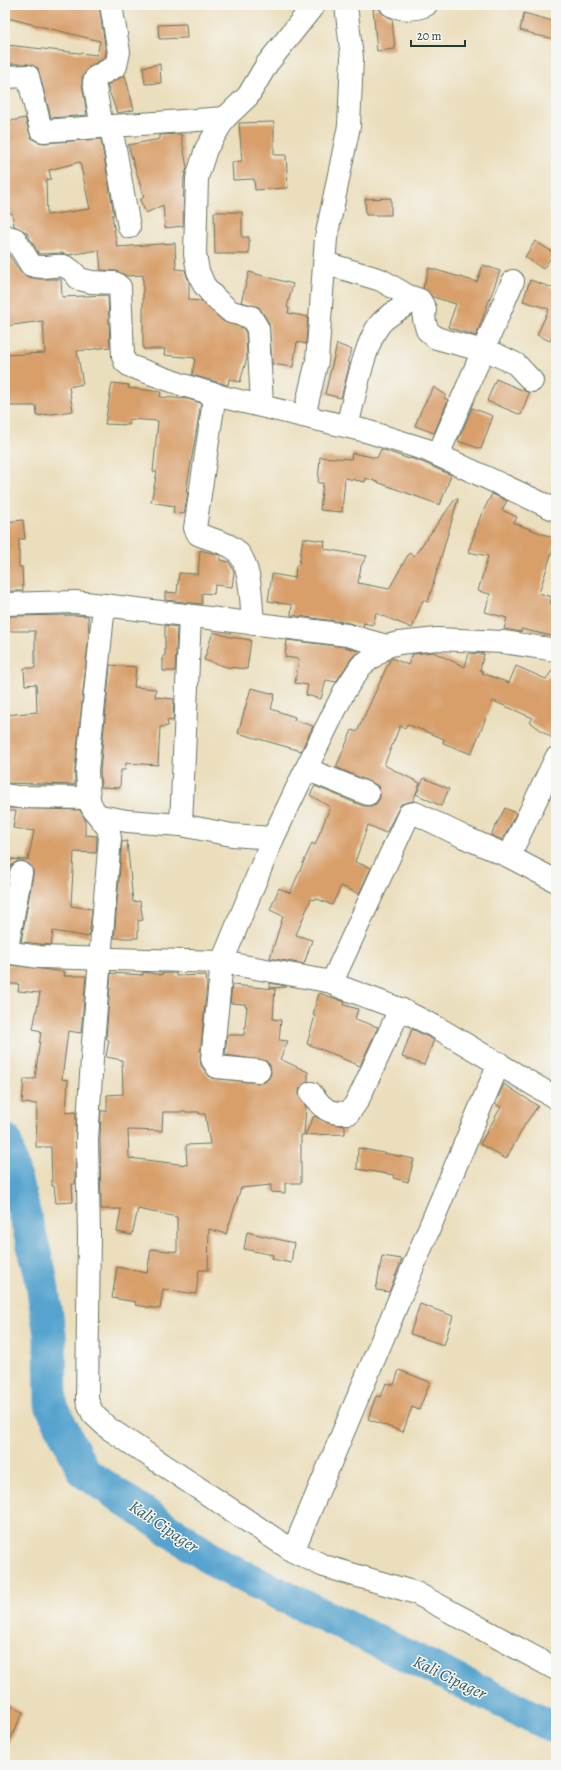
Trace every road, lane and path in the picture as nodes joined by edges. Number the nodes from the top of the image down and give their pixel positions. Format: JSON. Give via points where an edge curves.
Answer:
{"nodes":[{"id":1,"x":111,"y":5,"type":"edge"},
{"id":2,"x":314,"y":5,"type":"edge"},
{"id":3,"x":346,"y":5,"type":"edge"},
{"id":4,"x":391,"y":5,"type":"edge"},
{"id":5,"x":426,"y":5,"type":"edge"},
{"id":6,"x":5,"y":77,"type":"edge"},
{"id":7,"x":225,"y":118,"type":"junction"},
{"id":8,"x":106,"y":126,"type":"junction"},
{"id":9,"x":129,"y":227,"type":"dead end"},
{"id":10,"x":5,"y":236,"type":"edge"},
{"id":11,"x":325,"y":263,"type":"junction"},
{"id":12,"x":513,"y":282,"type":"dead end"},
{"id":13,"x":415,"y":300,"type":"junction"},
{"id":14,"x":483,"y":351,"type":"junction"},
{"id":15,"x":532,"y":381,"type":"dead end"},
{"id":16,"x":215,"y":394,"type":"junction"},
{"id":17,"x":262,"y":405,"type":"junction"},
{"id":18,"x":304,"y":416,"type":"junction"},
{"id":19,"x":347,"y":426,"type":"junction"},
{"id":20,"x":438,"y":455,"type":"junction"},
{"id":21,"x":556,"y":510,"type":"edge"},
{"id":22,"x":5,"y":604,"type":"edge"},
{"id":23,"x":104,"y":605,"type":"junction"},
{"id":24,"x":190,"y":616,"type":"junction"},
{"id":25,"x":253,"y":624,"type":"junction"},
{"id":26,"x":387,"y":646,"type":"junction"},
{"id":27,"x":556,"y":650,"type":"edge"},
{"id":28,"x":556,"y":758,"type":"edge"},
{"id":29,"x":306,"y":769,"type":"junction"},
{"id":30,"x":368,"y":794,"type":"dead end"},
{"id":31,"x":5,"y":795,"type":"edge"},
{"id":32,"x":89,"y":798,"type":"junction"},
{"id":33,"x":100,"y":816,"type":"junction"},
{"id":34,"x":181,"y":825,"type":"junction"},
{"id":35,"x":273,"y":838,"type":"junction"},
{"id":36,"x":510,"y":857,"type":"junction"},
{"id":37,"x":21,"y":873,"type":"dead end"},
{"id":38,"x":556,"y":881,"type":"edge"},
{"id":39,"x":6,"y":953,"type":"edge"},
{"id":40,"x":101,"y":958,"type":"junction"},
{"id":41,"x":222,"y":962,"type":"junction"},
{"id":42,"x":332,"y":982,"type":"junction"},
{"id":43,"x":400,"y":1009,"type":"junction"},
{"id":44,"x":499,"y":1063,"type":"junction"},
{"id":45,"x":259,"y":1072,"type":"dead end"},
{"id":46,"x":311,"y":1093,"type":"dead end"},
{"id":47,"x":556,"y":1098,"type":"edge"},
{"id":48,"x":293,"y":1551,"type":"junction"},
{"id":49,"x":556,"y":1669,"type":"edge"}],
"edges":[{"from":1,"to":8,"type":"street","via":[[119,52],[116,66],[96,77],[94,82]]},
{"from":2,"to":7,"type":"street","via":[[267,64],[248,96]]},
{"from":3,"to":11,"type":"street","via":[[352,58],[349,126],[326,238]]},
{"from":4,"to":5,"type":"street","via":[[405,9]]},
{"from":6,"to":8,"type":"street","via":[[28,76],[43,131]]},
{"from":7,"to":8,"type":"street"},
{"from":7,"to":17,"type":"street","via":[[206,149],[197,178],[195,254],[204,285],[231,312],[251,317],[258,329]]},
{"from":8,"to":9,"type":"street"},
{"from":10,"to":16,"type":"street","via":[[15,240],[29,263],[34,266],[64,265],[79,279],[115,283],[120,287],[125,362],[137,369]]},
{"from":11,"to":13,"type":"street","via":[[381,280]]},
{"from":11,"to":18,"type":"street","via":[[316,360]]},
{"from":12,"to":14,"type":"street"},
{"from":13,"to":14,"type":"street","via":[[423,303],[427,330],[432,335]]},
{"from":13,"to":19,"type":"street","via":[[381,323],[374,332]]},
{"from":14,"to":15,"type":"street","via":[[516,364]]},
{"from":14,"to":20,"type":"street"},
{"from":16,"to":17,"type":"street"},
{"from":16,"to":25,"type":"street","via":[[195,528],[198,534],[239,552],[247,571]]},
{"from":17,"to":18,"type":"street"},
{"from":18,"to":19,"type":"street"},
{"from":19,"to":20,"type":"street"},
{"from":20,"to":21,"type":"street"},
{"from":22,"to":23,"type":"street","via":[[75,602]]},
{"from":23,"to":24,"type":"street"},
{"from":23,"to":32,"type":"street","via":[[87,763]]},
{"from":24,"to":25,"type":"street"},
{"from":24,"to":34,"type":"street"},
{"from":25,"to":26,"type":"street","via":[[348,635]]},
{"from":26,"to":27,"type":"street","via":[[437,639],[503,642]]},
{"from":26,"to":29,"type":"street","via":[[361,666],[344,692]]},
{"from":28,"to":36,"type":"street"},
{"from":29,"to":30,"type":"street"},
{"from":29,"to":35,"type":"street"},
{"from":31,"to":32,"type":"street"},
{"from":32,"to":33,"type":"street","via":[[93,809]]},
{"from":33,"to":34,"type":"street"},
{"from":33,"to":40,"type":"street","via":[[108,828],[110,838]]},
{"from":34,"to":35,"type":"street","via":[[232,835]]},
{"from":35,"to":41,"type":"street"},
{"from":36,"to":38,"type":"street"},
{"from":36,"to":42,"type":"street","via":[[415,813],[409,814]]},
{"from":37,"to":39,"type":"street"},
{"from":39,"to":40,"type":"street","via":[[39,958]]},
{"from":40,"to":41,"type":"street"},
{"from":40,"to":48,"type":"street","via":[[87,1140],[87,1400],[93,1414],[108,1428]]},
{"from":41,"to":42,"type":"street"},
{"from":41,"to":45,"type":"street","via":[[212,1059],[217,1067]]},
{"from":42,"to":43,"type":"street"},
{"from":43,"to":44,"type":"street"},
{"from":43,"to":46,"type":"street","via":[[358,1100],[349,1113],[323,1109]]},
{"from":44,"to":47,"type":"street"},
{"from":44,"to":48,"type":"street"},
{"from":48,"to":49,"type":"street","via":[[324,1566],[416,1593]]}]}
